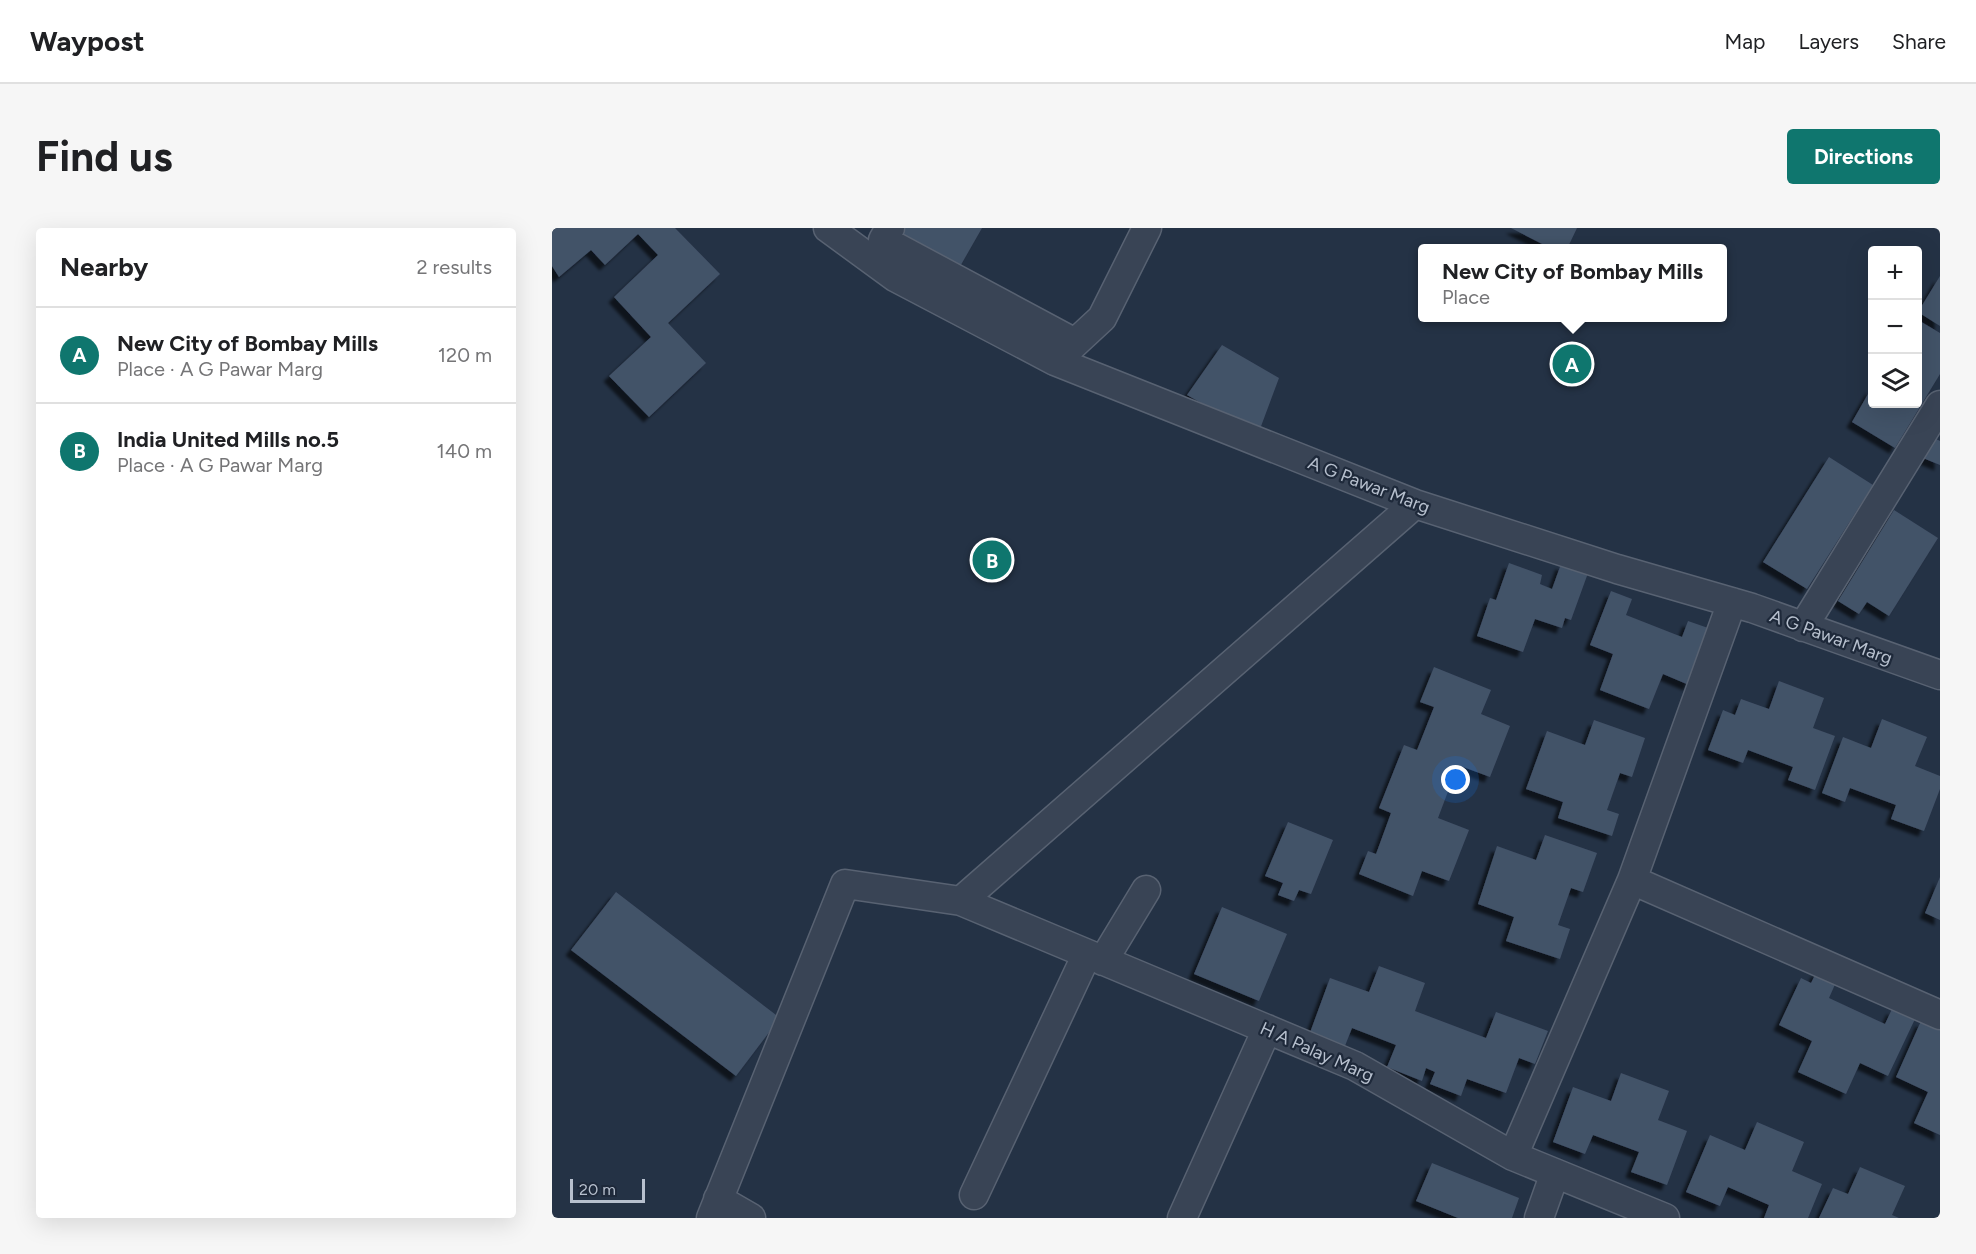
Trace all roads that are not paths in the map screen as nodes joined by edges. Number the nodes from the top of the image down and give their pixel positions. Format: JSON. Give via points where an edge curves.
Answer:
{"nodes":[{"id":1,"x":828,"y":228,"type":"edge"},
{"id":2,"x":890,"y":228,"type":"edge"},
{"id":3,"x":1148,"y":228,"type":"edge"},
{"id":4,"x":1065,"y":352,"type":"junction"},
{"id":5,"x":1940,"y":405,"type":"edge"},
{"id":6,"x":1415,"y":504,"type":"junction"},
{"id":7,"x":1732,"y":602,"type":"junction"},
{"id":8,"x":1803,"y":627,"type":"junction"},
{"id":9,"x":1940,"y":675,"type":"edge"},
{"id":10,"x":1632,"y":880,"type":"junction"},
{"id":11,"x":1146,"y":890,"type":"dead end"},
{"id":12,"x":961,"y":901,"type":"junction"},
{"id":13,"x":1095,"y":957,"type":"junction"},
{"id":14,"x":1940,"y":1015,"type":"edge"},
{"id":15,"x":1266,"y":1029,"type":"junction"},
{"id":16,"x":1514,"y":1156,"type":"junction"},
{"id":17,"x":1555,"y":1173,"type":"junction"},
{"id":18,"x":974,"y":1195,"type":"dead end"},
{"id":19,"x":715,"y":1209,"type":"edge"},
{"id":20,"x":751,"y":1218,"type":"edge"},
{"id":21,"x":1182,"y":1218,"type":"edge"},
{"id":22,"x":1539,"y":1218,"type":"edge"},
{"id":23,"x":1665,"y":1218,"type":"edge"}],
"edges":[{"from":1,"to":4,"type":"street","name":"A G Pawar Marg","via":[[895,276]]},
{"from":2,"to":4,"type":"street","via":[[883,240]]},
{"from":3,"to":4,"type":"street","via":[[1102,318]]},
{"from":4,"to":6,"type":"street","name":"A G Pawar Marg"},
{"from":5,"to":8,"type":"street"},
{"from":6,"to":7,"type":"street","name":"A G Pawar Marg"},
{"from":6,"to":12,"type":"street"},
{"from":7,"to":8,"type":"street","name":"A G Pawar Marg"},
{"from":7,"to":10,"type":"street"},
{"from":8,"to":9,"type":"street","name":"A G Pawar Marg"},
{"from":10,"to":14,"type":"street"},
{"from":10,"to":16,"type":"street"},
{"from":11,"to":13,"type":"street"},
{"from":12,"to":13,"type":"street","name":"H A Palay Marg"},
{"from":12,"to":19,"type":"street","name":"H A Palay Marg","via":[[845,884]]},
{"from":13,"to":15,"type":"street","name":"H A Palay Marg"},
{"from":13,"to":18,"type":"street"},
{"from":15,"to":16,"type":"street","name":"H A Palay Marg","via":[[1355,1066]]},
{"from":15,"to":21,"type":"street"},
{"from":16,"to":17,"type":"street","name":"H A Palay Marg"},
{"from":17,"to":22,"type":"street"},
{"from":17,"to":23,"type":"street","name":"H A Palay Marg"},
{"from":19,"to":20,"type":"street"}]}
